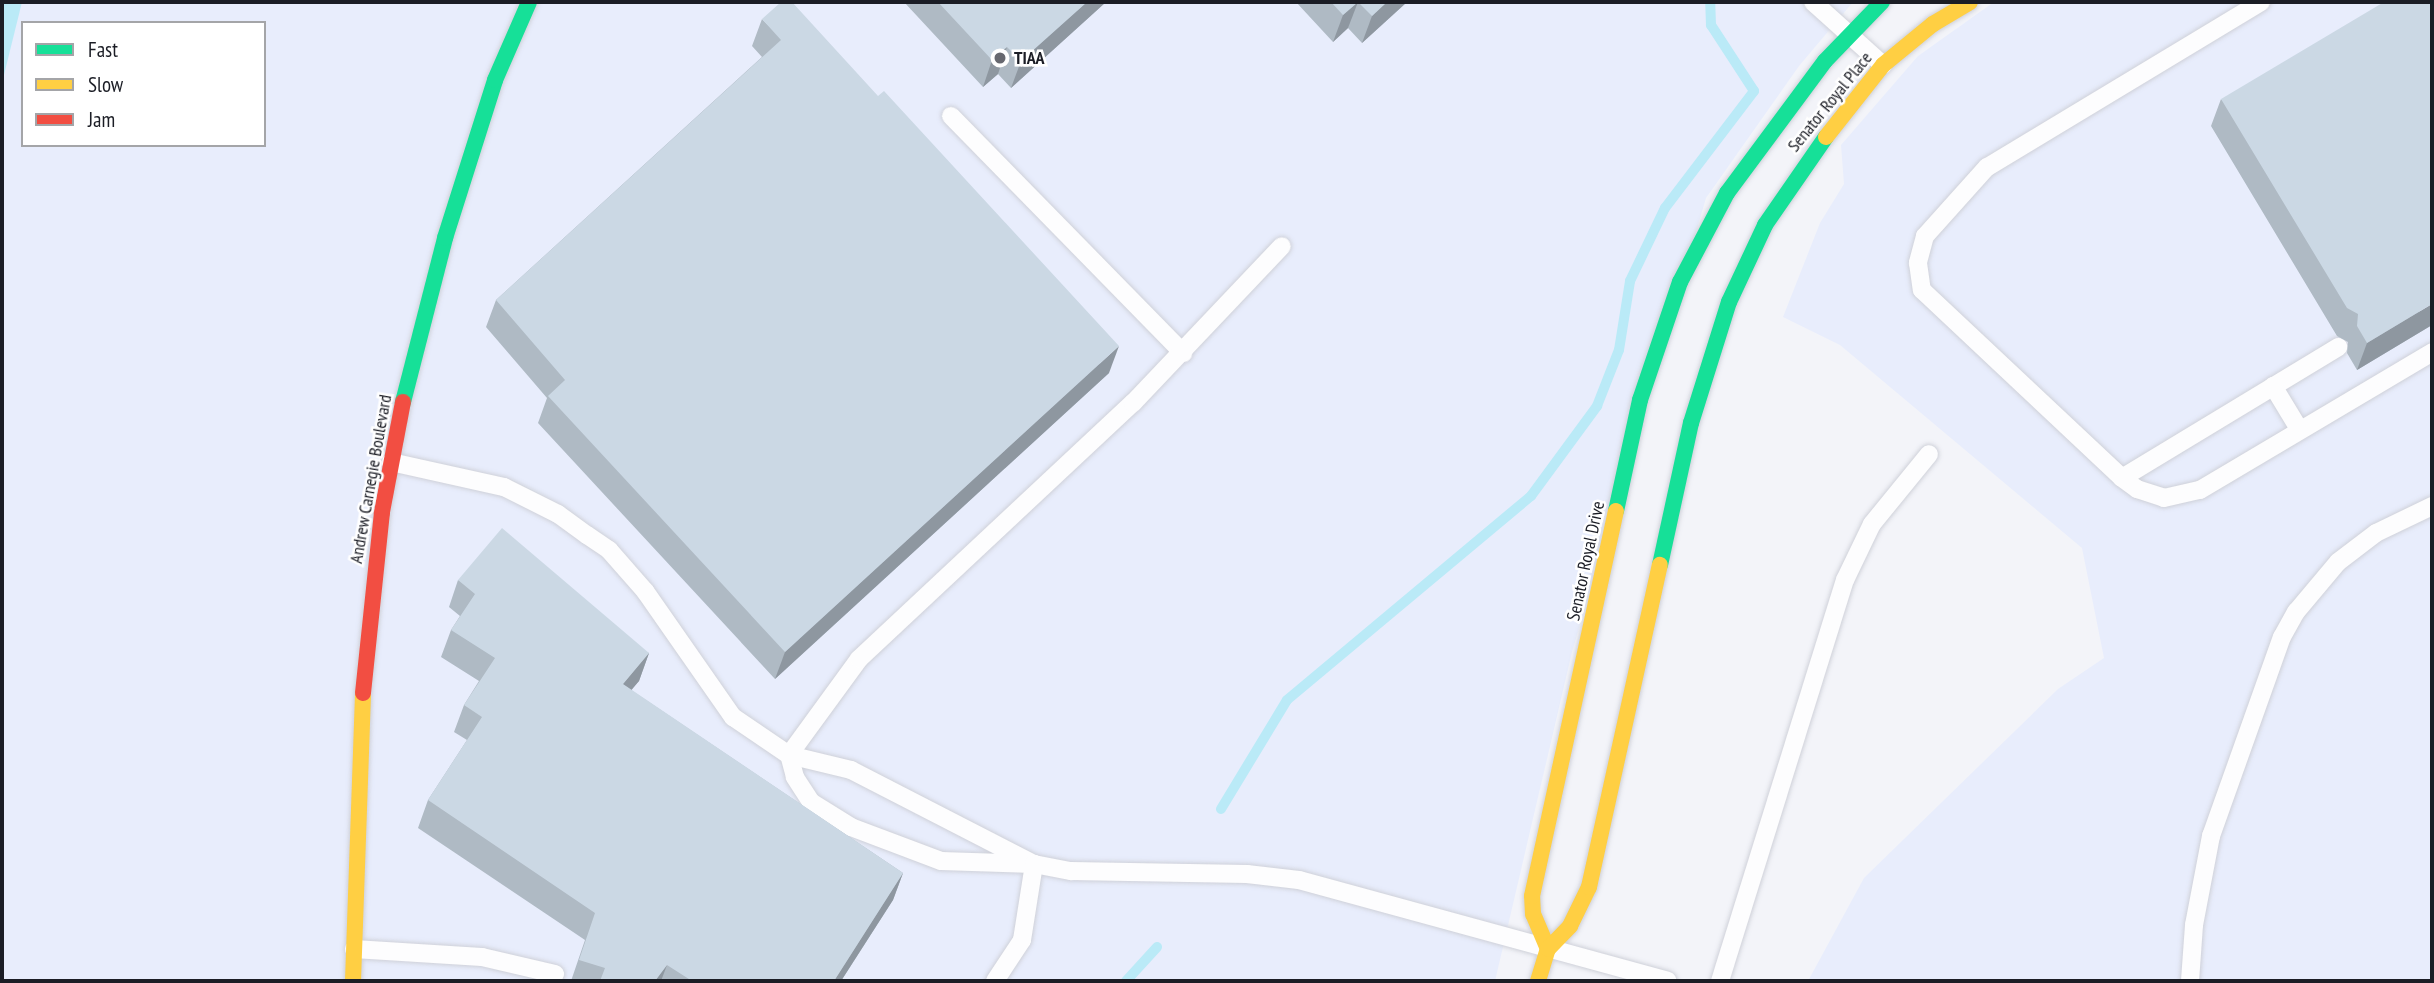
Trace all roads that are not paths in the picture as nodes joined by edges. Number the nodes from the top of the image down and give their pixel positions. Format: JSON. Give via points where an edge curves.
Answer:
{"nodes":[{"id":1,"x":528,"y":2,"type":"edge"},
{"id":2,"x":1813,"y":2,"type":"edge"},
{"id":3,"x":1881,"y":2,"type":"edge"},
{"id":4,"x":1970,"y":2,"type":"edge"},
{"id":5,"x":2261,"y":2,"type":"edge"},
{"id":6,"x":1848,"y":33,"type":"junction"},
{"id":7,"x":1884,"y":65,"type":"junction"},
{"id":8,"x":951,"y":116,"type":"dead end"},
{"id":9,"x":1727,"y":192,"type":"joint"},
{"id":10,"x":1282,"y":246,"type":"dead end"},
{"id":11,"x":2338,"y":347,"type":"dead end"},
{"id":12,"x":2432,"y":352,"type":"edge"},
{"id":13,"x":1183,"y":354,"type":"junction"},
{"id":14,"x":2273,"y":386,"type":"junction"},
{"id":15,"x":2299,"y":429,"type":"junction"},
{"id":16,"x":1929,"y":454,"type":"dead end"},
{"id":17,"x":391,"y":462,"type":"junction"},
{"id":18,"x":2122,"y":478,"type":"junction"},
{"id":19,"x":2432,"y":506,"type":"edge"},
{"id":20,"x":789,"y":755,"type":"junction"},
{"id":21,"x":1034,"y":864,"type":"junction"},
{"id":22,"x":1548,"y":949,"type":"junction"},
{"id":23,"x":354,"y":950,"type":"junction"},
{"id":24,"x":555,"y":974,"type":"dead end"},
{"id":25,"x":353,"y":981,"type":"edge"},
{"id":26,"x":995,"y":981,"type":"edge"},
{"id":27,"x":1538,"y":981,"type":"edge"},
{"id":28,"x":1667,"y":981,"type":"edge"},
{"id":29,"x":1720,"y":981,"type":"edge"},
{"id":30,"x":2190,"y":981,"type":"edge"}],
"edges":[{"from":1,"to":17,"type":"street","name":"Andrew Carnegie Boulevard","via":[[495,80],[449,227],[413,358]]},
{"from":2,"to":6,"type":"lane"},
{"from":3,"to":6,"type":"street","name":"Senator Royal Place"},
{"from":4,"to":7,"type":"street","name":"Senator Royal Place","via":[[1933,24]]},
{"from":5,"to":18,"type":"lane","via":[[2009,151],[1973,180],[1924,236],[1919,278],[1929,300]]},
{"from":6,"to":7,"type":"lane"},
{"from":6,"to":9,"type":"street","name":"Senator Royal Place"},
{"from":7,"to":22,"type":"street","name":"Senator Royal Place","via":[[1815,148],[1750,254],[1713,345],[1691,423],[1590,887],[1570,926]]},
{"from":8,"to":13,"type":"lane"},
{"from":9,"to":22,"type":"street","name":"Senator Royal Drive","via":[[1680,282],[1640,400],[1532,895],[1533,914]]},
{"from":10,"to":13,"type":"lane"},
{"from":11,"to":14,"type":"lane"},
{"from":12,"to":15,"type":"lane"},
{"from":13,"to":20,"type":"lane","via":[[859,659]]},
{"from":14,"to":15,"type":"lane"},
{"from":14,"to":18,"type":"lane"},
{"from":15,"to":18,"type":"lane","via":[[2187,495],[2151,496]]},
{"from":16,"to":29,"type":"lane","via":[[1872,524],[1845,580]]},
{"from":17,"to":20,"type":"lane","via":[[504,487],[587,534],[645,591],[733,717]]},
{"from":17,"to":23,"type":"street","name":"Andrew Carnegie Boulevard","via":[[363,671]]},
{"from":19,"to":30,"type":"lane","via":[[2376,533],[2338,562],[2296,612],[2282,637],[2211,836],[2194,925]]},
{"from":20,"to":21,"type":"lane","via":[[851,770]]},
{"from":20,"to":21,"type":"lane","via":[[795,777],[811,802],[851,827],[942,861]]},
{"from":21,"to":22,"type":"lane","via":[[1121,873],[1276,876]]},
{"from":21,"to":26,"type":"lane","via":[[1022,940]]},
{"from":22,"to":27,"type":"street"},
{"from":22,"to":28,"type":"lane"},
{"from":23,"to":24,"type":"lane","via":[[482,957]]},
{"from":23,"to":25,"type":"street","name":"Andrew Carnegie Boulevard"}]}
